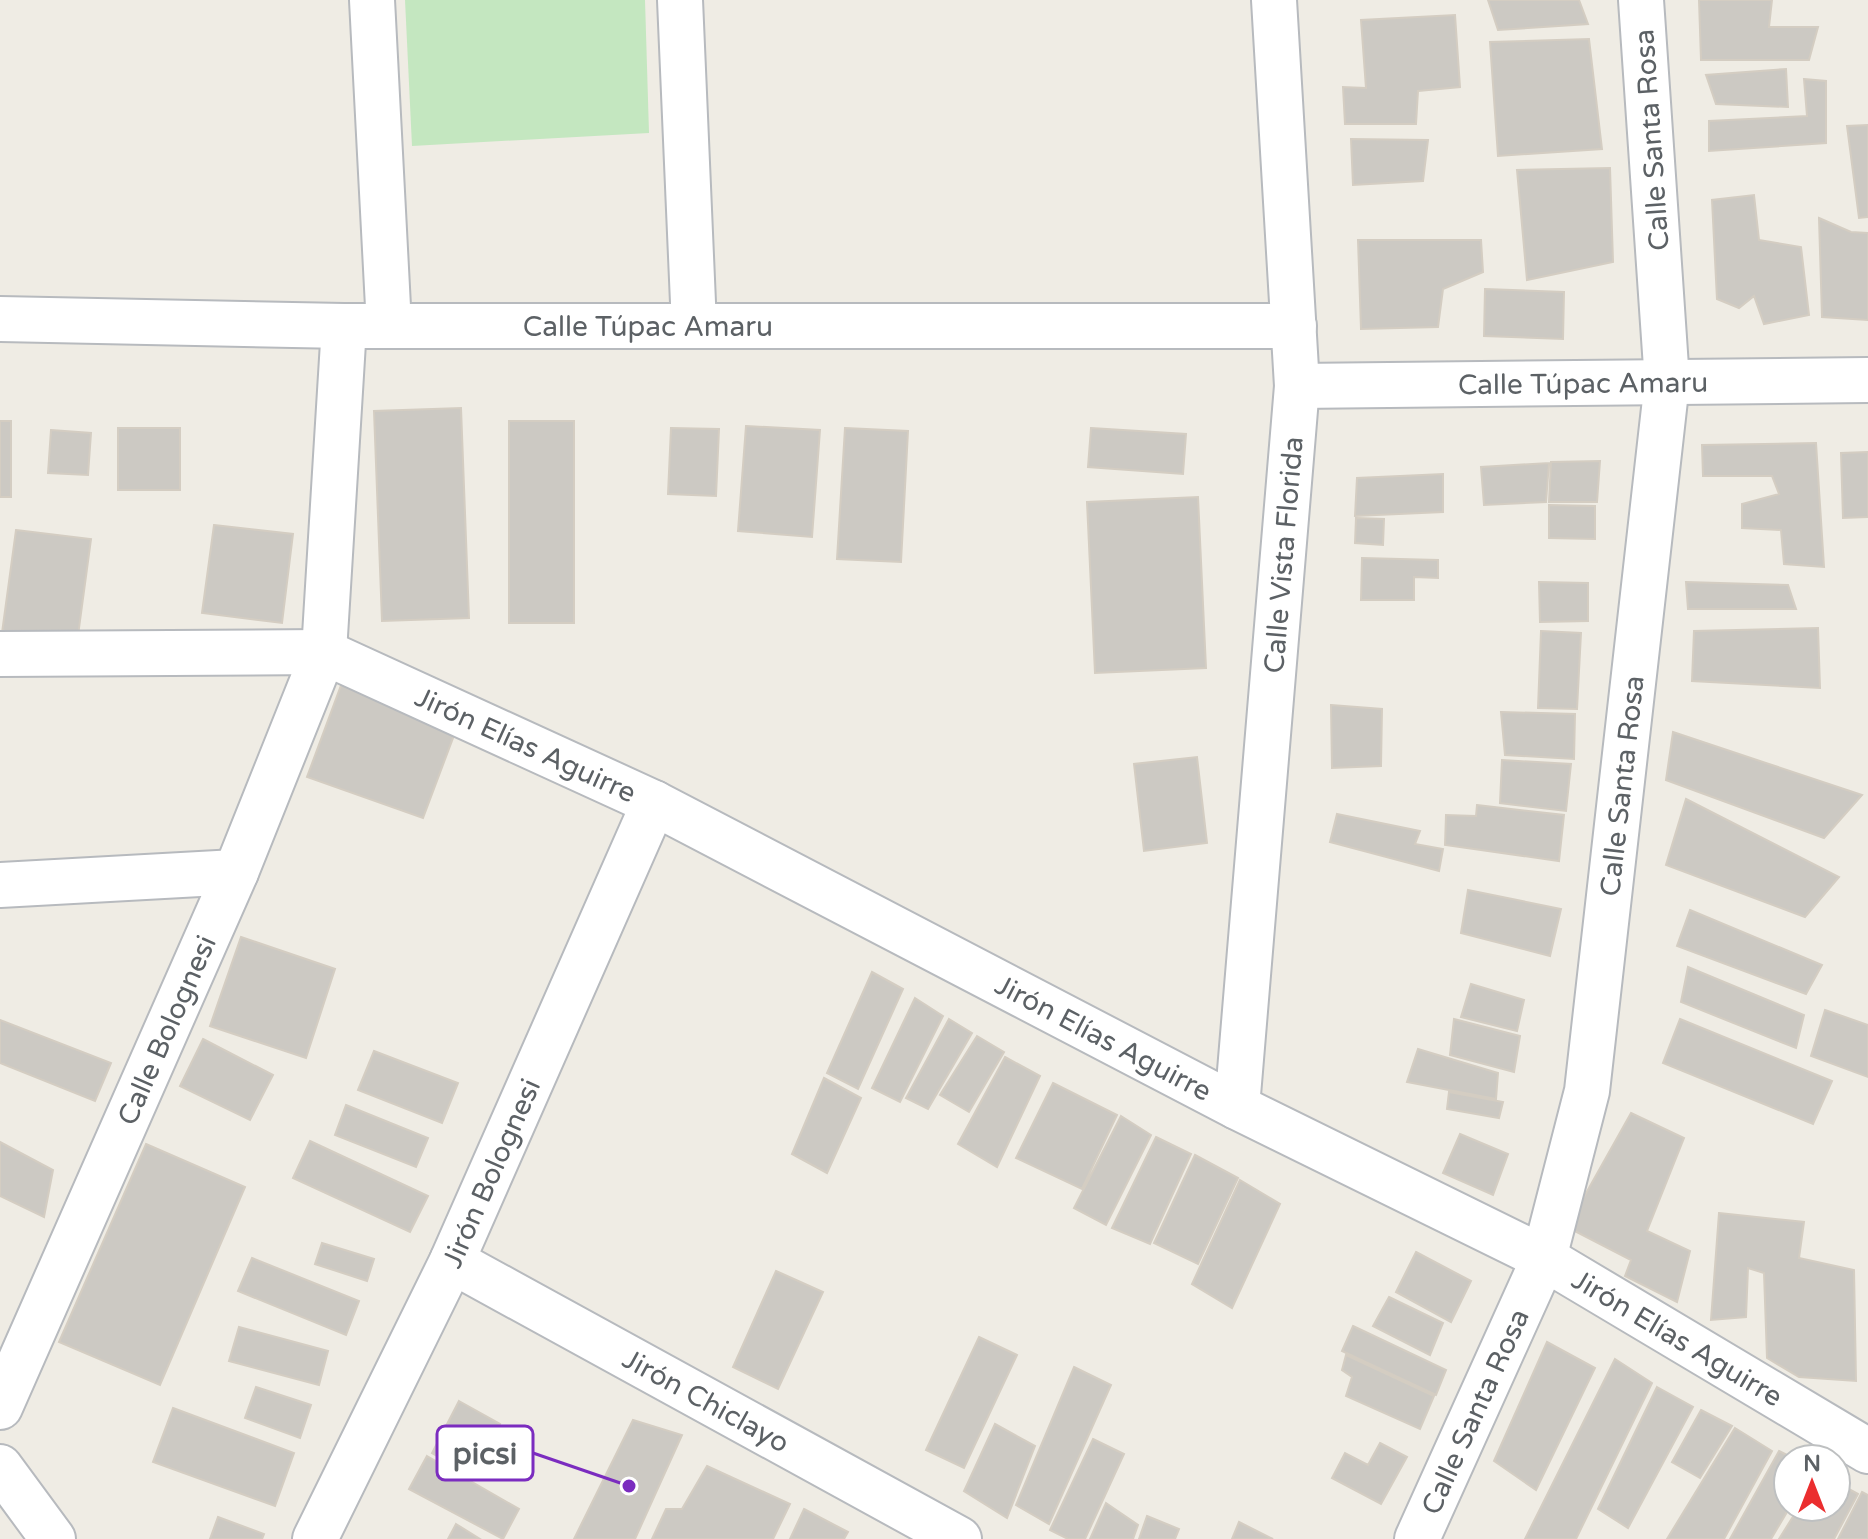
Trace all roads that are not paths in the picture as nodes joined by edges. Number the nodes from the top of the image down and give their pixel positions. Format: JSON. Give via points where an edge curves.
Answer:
{"nodes":[{"id":1,"x":372,"y":0,"type":"edge"},
{"id":2,"x":680,"y":0,"type":"edge"},
{"id":3,"x":1274,"y":0,"type":"edge"},
{"id":4,"x":1641,"y":0,"type":"edge"},
{"id":5,"x":0,"y":319,"type":"edge"},
{"id":6,"x":344,"y":326,"type":"junction"},
{"id":7,"x":389,"y":326,"type":"junction"},
{"id":8,"x":694,"y":326,"type":"junction"},
{"id":9,"x":1294,"y":326,"type":"junction"},
{"id":10,"x":1868,"y":380,"type":"edge"},
{"id":11,"x":1667,"y":382,"type":"junction"},
{"id":12,"x":1297,"y":386,"type":"junction"},
{"id":13,"x":324,"y":652,"type":"junction"},
{"id":14,"x":0,"y":654,"type":"edge"},
{"id":15,"x":654,"y":803,"type":"junction"},
{"id":16,"x":236,"y":872,"type":"junction"},
{"id":17,"x":0,"y":885,"type":"edge"},
{"id":18,"x":1237,"y":1107,"type":"junction"},
{"id":19,"x":1544,"y":1258,"type":"junction"},
{"id":20,"x":452,"y":1261,"type":"junction"},
{"id":21,"x":0,"y":1407,"type":"edge"},
{"id":22,"x":1868,"y":1451,"type":"edge"},
{"id":23,"x":0,"y":1467,"type":"edge"},
{"id":24,"x":53,"y":1539,"type":"edge"},
{"id":25,"x":315,"y":1539,"type":"edge"},
{"id":26,"x":959,"y":1539,"type":"edge"},
{"id":27,"x":1417,"y":1539,"type":"edge"}],
"edges":[{"from":1,"to":7,"type":"street"},
{"from":2,"to":8,"type":"street"},
{"from":3,"to":9,"type":"street","name":"Calle Vista Florida"},
{"from":4,"to":11,"type":"street","name":"Calle Santa Rosa"},
{"from":5,"to":6,"type":"street","name":"Calle Túpac Amaru"},
{"from":6,"to":7,"type":"street","name":"Calle Túpac Amaru"},
{"from":6,"to":13,"type":"street","name":"Calle Bolognesi"},
{"from":7,"to":8,"type":"street","name":"Calle Túpac Amaru"},
{"from":8,"to":9,"type":"street","name":"Calle Túpac Amaru"},
{"from":9,"to":12,"type":"street","name":"Calle Vista Florida"},
{"from":10,"to":11,"type":"street","name":"Calle Túpac Amaru"},
{"from":11,"to":12,"type":"street","name":"Calle Túpac Amaru"},
{"from":11,"to":19,"type":"street","name":"Calle Santa Rosa","via":[[1587,1091]]},
{"from":12,"to":18,"type":"street","name":"Calle Vista Florida"},
{"from":13,"to":14,"type":"street"},
{"from":13,"to":15,"type":"street","name":"Jirón Elías Aguirre"},
{"from":13,"to":16,"type":"street","name":"Calle Bolognesi"},
{"from":15,"to":18,"type":"street","name":"Jirón Elías Aguirre"},
{"from":15,"to":20,"type":"street","name":"Jirón Bolognesi"},
{"from":16,"to":17,"type":"street"},
{"from":16,"to":21,"type":"street","name":"Calle Bolognesi"},
{"from":18,"to":19,"type":"street","name":"Jirón Elías Aguirre"},
{"from":19,"to":22,"type":"street","name":"Jirón Elías Aguirre"},
{"from":19,"to":27,"type":"street","name":"Calle Santa Rosa"},
{"from":20,"to":25,"type":"street","name":"Jirón Bolognesi"},
{"from":20,"to":26,"type":"street","name":"Jirón Chiclayo"},
{"from":23,"to":24,"type":"street"}]}
